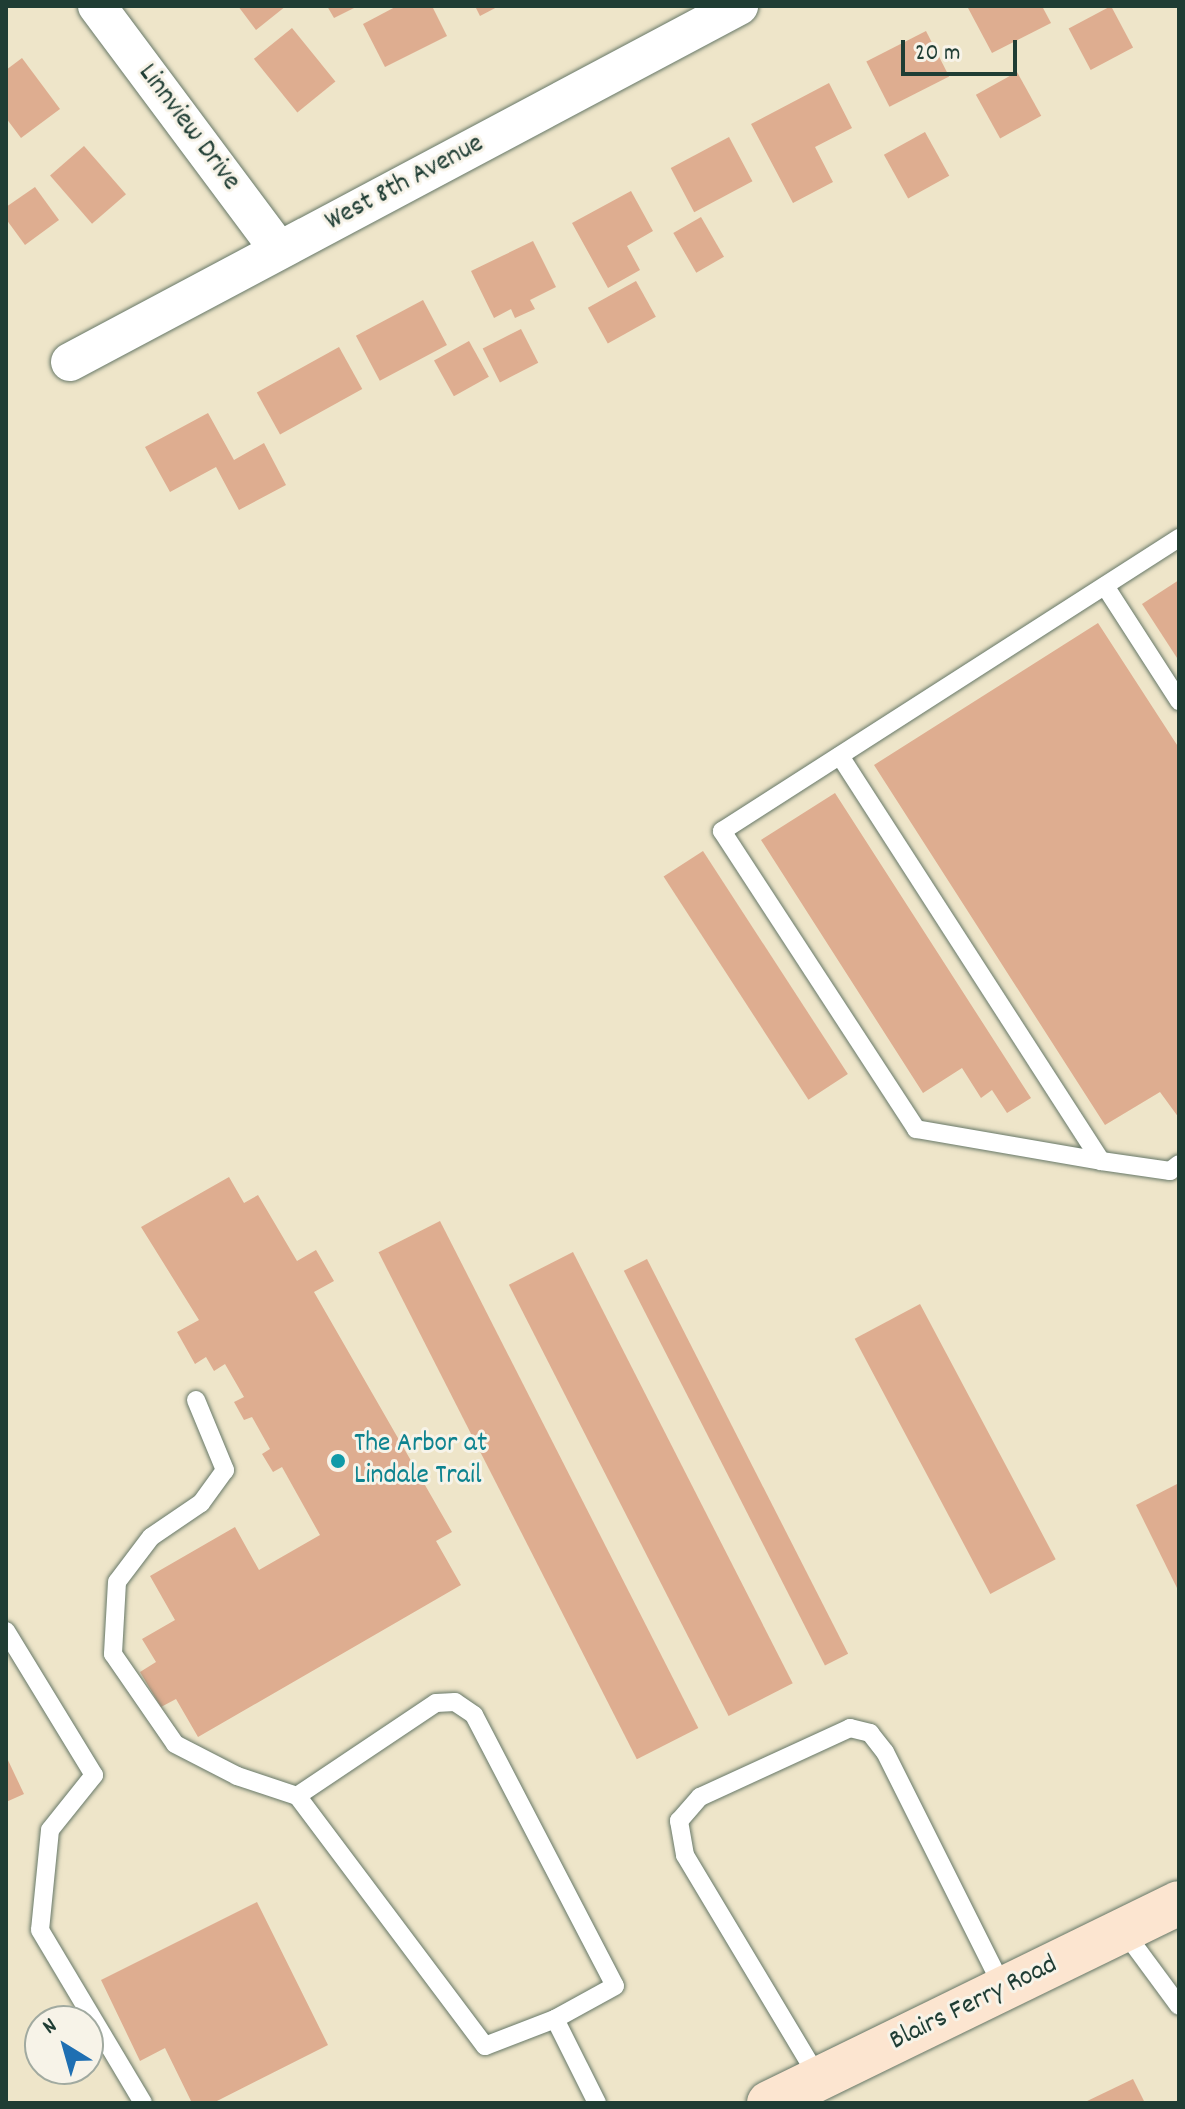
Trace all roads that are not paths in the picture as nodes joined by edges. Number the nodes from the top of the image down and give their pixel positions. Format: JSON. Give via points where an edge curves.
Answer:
{"nodes":[{"id":1,"x":97,"y":6,"type":"edge"},
{"id":2,"x":739,"y":6,"type":"edge"},
{"id":3,"x":279,"y":250,"type":"junction"},
{"id":4,"x":70,"y":362,"type":"dead end"},
{"id":5,"x":1179,"y":538,"type":"edge"},
{"id":6,"x":1105,"y":586,"type":"junction"},
{"id":7,"x":1179,"y":701,"type":"edge"},
{"id":8,"x":840,"y":756,"type":"junction"},
{"id":9,"x":1101,"y":1161,"type":"junction"},
{"id":10,"x":1179,"y":1164,"type":"edge"},
{"id":11,"x":196,"y":1400,"type":"dead end"},
{"id":12,"x":6,"y":1631,"type":"edge"},
{"id":13,"x":297,"y":1796,"type":"junction"},
{"id":14,"x":1179,"y":1903,"type":"edge"},
{"id":15,"x":1123,"y":1930,"type":"junction"},
{"id":16,"x":1004,"y":1990,"type":"junction"},
{"id":17,"x":1179,"y":2006,"type":"edge"},
{"id":18,"x":555,"y":2019,"type":"junction"},
{"id":19,"x":819,"y":2079,"type":"junction"},
{"id":20,"x":143,"y":2103,"type":"edge"},
{"id":21,"x":597,"y":2103,"type":"edge"},
{"id":22,"x":769,"y":2103,"type":"edge"}],
"edges":[{"from":1,"to":3,"type":"street","name":"Linnview Drive"},
{"from":2,"to":3,"type":"street","name":"West 8th Avenue"},
{"from":3,"to":4,"type":"street","name":"West 8th Avenue"},
{"from":5,"to":6,"type":"lane"},
{"from":6,"to":7,"type":"lane"},
{"from":6,"to":8,"type":"lane"},
{"from":8,"to":9,"type":"lane"},
{"from":8,"to":9,"type":"lane","via":[[722,831],[916,1129]]},
{"from":9,"to":10,"type":"lane","via":[[1170,1171]]},
{"from":11,"to":13,"type":"lane","via":[[225,1470],[201,1503],[151,1537],[117,1582],[113,1654],[175,1744],[237,1776]]},
{"from":12,"to":20,"type":"lane","via":[[94,1775],[50,1830],[40,1930]]},
{"from":13,"to":18,"type":"lane","via":[[485,2046]]},
{"from":13,"to":18,"type":"lane","via":[[436,1703],[455,1702],[474,1715],[615,1986]]},
{"from":14,"to":15,"type":"main road","name":"Blairs Ferry Road"},
{"from":15,"to":16,"type":"main road","name":"Blairs Ferry Road"},
{"from":15,"to":17,"type":"lane"},
{"from":16,"to":19,"type":"main road","name":"Blairs Ferry Road"},
{"from":16,"to":19,"type":"lane","via":[[885,1752],[870,1733],[850,1728],[700,1797],[679,1821],[685,1855]]},
{"from":18,"to":21,"type":"lane"},
{"from":19,"to":22,"type":"main road","name":"Blairs Ferry Road"}]}
